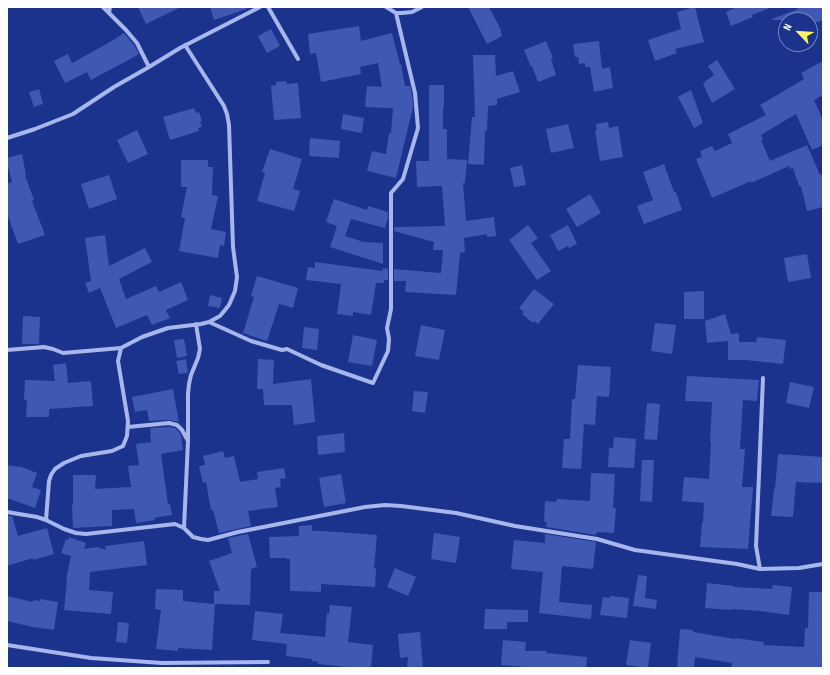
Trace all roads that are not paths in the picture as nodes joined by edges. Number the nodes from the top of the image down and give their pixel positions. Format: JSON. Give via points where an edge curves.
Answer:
{"nodes":[{"id":1,"x":103,"y":7,"type":"edge"},
{"id":2,"x":110,"y":7,"type":"edge"},
{"id":3,"x":260,"y":7,"type":"edge"},
{"id":4,"x":268,"y":7,"type":"edge"},
{"id":5,"x":386,"y":7,"type":"edge"},
{"id":6,"x":422,"y":7,"type":"edge"},
{"id":7,"x":109,"y":13,"type":"junction"},
{"id":8,"x":396,"y":13,"type":"junction"},
{"id":9,"x":185,"y":46,"type":"junction"},
{"id":10,"x":298,"y":59,"type":"dead end"},
{"id":11,"x":150,"y":67,"type":"junction"},
{"id":12,"x":7,"y":138,"type":"edge"},
{"id":13,"x":209,"y":322,"type":"junction"},
{"id":14,"x":196,"y":324,"type":"junction"},
{"id":15,"x":122,"y":348,"type":"junction"},
{"id":16,"x":7,"y":350,"type":"edge"},
{"id":17,"x":763,"y":378,"type":"dead end"},
{"id":18,"x":128,"y":427,"type":"junction"},
{"id":19,"x":188,"y":441,"type":"junction"},
{"id":20,"x":7,"y":512,"type":"edge"},
{"id":21,"x":46,"y":520,"type":"junction"},
{"id":22,"x":184,"y":528,"type":"junction"},
{"id":23,"x":823,"y":564,"type":"edge"},
{"id":24,"x":760,"y":569,"type":"junction"},
{"id":25,"x":7,"y":645,"type":"edge"},
{"id":26,"x":268,"y":662,"type":"dead end"}],
"edges":[{"from":1,"to":7,"type":"street"},
{"from":2,"to":7,"type":"street"},
{"from":3,"to":9,"type":"street"},
{"from":4,"to":10,"type":"street"},
{"from":5,"to":8,"type":"street"},
{"from":6,"to":8,"type":"street","via":[[412,12]]},
{"from":7,"to":11,"type":"street","via":[[137,43]]},
{"from":8,"to":13,"type":"street","via":[[415,93],[418,128],[403,179],[391,193],[391,309],[387,328],[388,351],[373,383],[321,365],[287,349],[282,350],[251,341]]},
{"from":9,"to":11,"type":"street"},
{"from":9,"to":13,"type":"street","via":[[224,106],[229,124],[233,247],[237,276],[235,291],[229,305],[220,316]]},
{"from":11,"to":12,"type":"street","via":[[74,114]]},
{"from":13,"to":14,"type":"street"},
{"from":14,"to":15,"type":"street","via":[[168,328],[142,337]]},
{"from":14,"to":19,"type":"street","via":[[200,349],[189,384]]},
{"from":15,"to":16,"type":"street","via":[[63,353],[44,347]]},
{"from":15,"to":18,"type":"street","via":[[118,361]]},
{"from":17,"to":24,"type":"street","via":[[756,546]]},
{"from":18,"to":19,"type":"street","via":[[169,423],[177,425]]},
{"from":18,"to":21,"type":"street","via":[[123,446],[64,462],[55,469],[49,481]]},
{"from":19,"to":22,"type":"street"},
{"from":20,"to":21,"type":"street"},
{"from":21,"to":22,"type":"street","via":[[64,529],[86,534],[164,524],[175,524]]},
{"from":22,"to":24,"type":"street","via":[[193,537],[208,540],[365,507],[401,506],[456,513],[515,526],[597,539],[635,550]]},
{"from":23,"to":24,"type":"street","via":[[799,568]]},
{"from":25,"to":26,"type":"street","via":[[91,658],[162,663]]}]}
